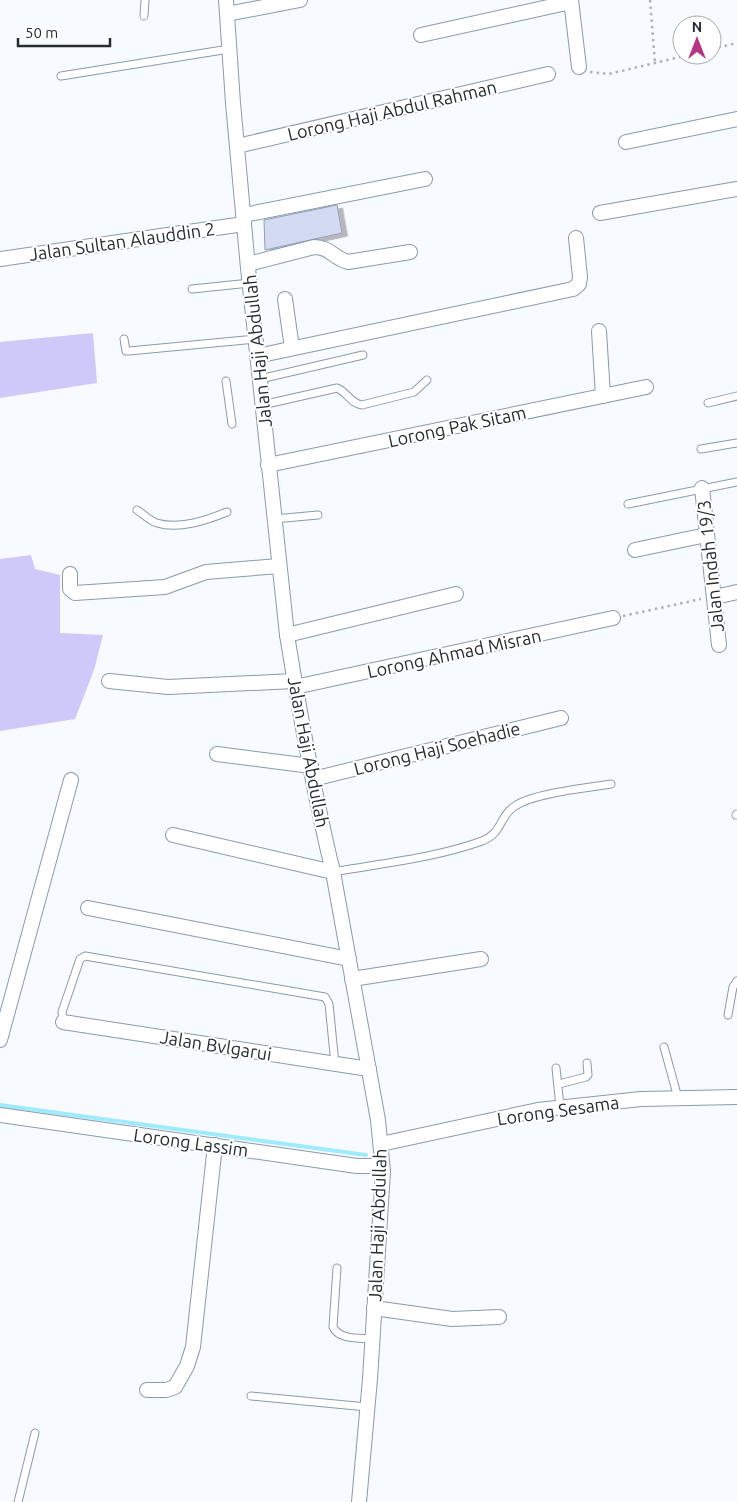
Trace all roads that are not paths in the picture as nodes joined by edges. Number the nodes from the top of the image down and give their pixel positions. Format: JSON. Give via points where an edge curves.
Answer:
{"nodes":[{"id":1,"x":145,"y":0,"type":"edge"},
{"id":2,"x":300,"y":0,"type":"edge"},
{"id":3,"x":571,"y":1,"type":"edge"},
{"id":4,"x":226,"y":7,"type":"edge"},
{"id":5,"x":144,"y":16,"type":"dead end"},
{"id":6,"x":421,"y":35,"type":"dead end"},
{"id":7,"x":229,"y":49,"type":"junction"},
{"id":8,"x":579,"y":67,"type":"road end"},
{"id":9,"x":548,"y":74,"type":"dead end"},
{"id":10,"x":61,"y":76,"type":"dead end"},
{"id":11,"x":737,"y":119,"type":"edge"},
{"id":12,"x":626,"y":142,"type":"dead end"},
{"id":13,"x":237,"y":146,"type":"junction"},
{"id":14,"x":424,"y":179,"type":"dead end"},
{"id":15,"x":737,"y":189,"type":"edge"},
{"id":16,"x":600,"y":213,"type":"dead end"},
{"id":17,"x":244,"y":219,"type":"junction"},
{"id":18,"x":576,"y":238,"type":"dead end"},
{"id":19,"x":410,"y":252,"type":"dead end"},
{"id":20,"x":0,"y":260,"type":"edge"},
{"id":21,"x":248,"y":264,"type":"junction"},
{"id":22,"x":250,"y":282,"type":"junction"},
{"id":23,"x":192,"y":289,"type":"dead end"},
{"id":24,"x":285,"y":299,"type":"dead end"},
{"id":25,"x":600,"y":331,"type":"dead end"},
{"id":26,"x":124,"y":339,"type":"dead end"},
{"id":27,"x":256,"y":339,"type":"junction"},
{"id":28,"x":292,"y":348,"type":"junction"},
{"id":29,"x":363,"y":354,"type":"dead end"},
{"id":30,"x":257,"y":356,"type":"junction"},
{"id":31,"x":260,"y":379,"type":"junction"},
{"id":32,"x":427,"y":380,"type":"dead end"},
{"id":33,"x":226,"y":381,"type":"dead end"},
{"id":34,"x":646,"y":387,"type":"dead end"},
{"id":35,"x":603,"y":396,"type":"junction"},
{"id":36,"x":737,"y":396,"type":"edge"},
{"id":37,"x":708,"y":403,"type":"dead end"},
{"id":38,"x":262,"y":405,"type":"junction"},
{"id":39,"x":232,"y":424,"type":"dead end"},
{"id":40,"x":737,"y":443,"type":"edge"},
{"id":41,"x":701,"y":449,"type":"dead end"},
{"id":42,"x":268,"y":464,"type":"junction"},
{"id":43,"x":737,"y":482,"type":"edge"},
{"id":44,"x":702,"y":488,"type":"junction"},
{"id":45,"x":628,"y":504,"type":"dead end"},
{"id":46,"x":137,"y":510,"type":"dead end"},
{"id":47,"x":228,"y":512,"type":"dead end"},
{"id":48,"x":318,"y":515,"type":"dead end"},
{"id":49,"x":274,"y":519,"type":"junction"},
{"id":50,"x":706,"y":535,"type":"junction"},
{"id":51,"x":635,"y":550,"type":"dead end"},
{"id":52,"x":279,"y":566,"type":"junction"},
{"id":53,"x":70,"y":574,"type":"dead end"},
{"id":54,"x":737,"y":592,"type":"edge"},
{"id":55,"x":456,"y":594,"type":"dead end"},
{"id":56,"x":715,"y":596,"type":"junction"},
{"id":57,"x":613,"y":618,"type":"road end"},
{"id":58,"x":287,"y":635,"type":"junction"},
{"id":59,"x":719,"y":644,"type":"dead end"},
{"id":60,"x":109,"y":680,"type":"dead end"},
{"id":61,"x":295,"y":684,"type":"junction"},
{"id":62,"x":561,"y":718,"type":"dead end"},
{"id":63,"x":217,"y":754,"type":"dead end"},
{"id":64,"x":312,"y":772,"type":"junction"},
{"id":65,"x":71,"y":780,"type":"dead end"},
{"id":66,"x":611,"y":784,"type":"dead end"},
{"id":67,"x":173,"y":835,"type":"dead end"},
{"id":68,"x":333,"y":872,"type":"junction"},
{"id":69,"x":88,"y":908,"type":"dead end"},
{"id":70,"x":349,"y":958,"type":"junction"},
{"id":71,"x":481,"y":959,"type":"dead end"},
{"id":72,"x":352,"y":979,"type":"junction"},
{"id":73,"x":737,"y":981,"type":"edge"},
{"id":74,"x":728,"y":1016,"type":"dead end"},
{"id":75,"x":63,"y":1022,"type":"joint"},
{"id":76,"x":0,"y":1040,"type":"edge"},
{"id":77,"x":664,"y":1047,"type":"dead end"},
{"id":78,"x":587,"y":1063,"type":"dead end"},
{"id":79,"x":335,"y":1064,"type":"junction"},
{"id":80,"x":556,"y":1068,"type":"dead end"},
{"id":81,"x":369,"y":1069,"type":"junction"},
{"id":82,"x":559,"y":1084,"type":"junction"},
{"id":83,"x":737,"y":1097,"type":"edge"},
{"id":84,"x":678,"y":1098,"type":"junction"},
{"id":85,"x":560,"y":1107,"type":"junction"},
{"id":86,"x":0,"y":1115,"type":"edge"},
{"id":87,"x":380,"y":1144,"type":"junction"},
{"id":88,"x":215,"y":1145,"type":"junction"},
{"id":89,"x":382,"y":1166,"type":"junction"},
{"id":90,"x":337,"y":1268,"type":"dead end"},
{"id":91,"x":374,"y":1308,"type":"junction"},
{"id":92,"x":499,"y":1317,"type":"dead end"},
{"id":93,"x":372,"y":1339,"type":"junction"},
{"id":94,"x":147,"y":1390,"type":"dead end"},
{"id":95,"x":251,"y":1396,"type":"dead end"},
{"id":96,"x":367,"y":1407,"type":"junction"},
{"id":97,"x":35,"y":1433,"type":"dead end"},
{"id":98,"x":18,"y":1502,"type":"edge"},
{"id":99,"x":359,"y":1502,"type":"edge"}],
"edges":[{"from":1,"to":5,"type":"lane"},
{"from":2,"to":4,"type":"street"},
{"from":3,"to":6,"type":"street"},
{"from":3,"to":8,"type":"street"},
{"from":4,"to":7,"type":"street","name":"Jalan Haji Abdullah"},
{"from":7,"to":10,"type":"lane"},
{"from":7,"to":13,"type":"street","name":"Jalan Haji Abdullah"},
{"from":9,"to":13,"type":"street","name":"Lorong Haji Abdul Rahman"},
{"from":11,"to":12,"type":"street"},
{"from":13,"to":17,"type":"street","name":"Jalan Haji Abdullah"},
{"from":14,"to":17,"type":"street","name":"Jalan Sultan Alauddin 2"},
{"from":15,"to":16,"type":"street"},
{"from":17,"to":20,"type":"street","name":"Jalan Sultan Alauddin 2"},
{"from":17,"to":21,"type":"street","name":"Jalan Haji Abdullah"},
{"from":18,"to":28,"type":"street","via":[[580,277],[579,284],[573,289]]},
{"from":19,"to":21,"type":"street","via":[[348,262],[324,248],[314,247]]},
{"from":21,"to":22,"type":"street","name":"Jalan Haji Abdullah"},
{"from":22,"to":23,"type":"lane"},
{"from":22,"to":27,"type":"street","name":"Jalan Haji Abdullah"},
{"from":24,"to":28,"type":"street"},
{"from":25,"to":35,"type":"street"},
{"from":26,"to":27,"type":"lane","via":[[129,352]]},
{"from":27,"to":30,"type":"street","name":"Jalan Haji Abdullah"},
{"from":28,"to":30,"type":"street"},
{"from":29,"to":31,"type":"lane"},
{"from":30,"to":31,"type":"street","name":"Jalan Haji Abdullah"},
{"from":31,"to":38,"type":"street","name":"Jalan Haji Abdullah"},
{"from":32,"to":38,"type":"lane","via":[[414,392],[362,405],[356,404],[337,388]]},
{"from":33,"to":39,"type":"lane"},
{"from":34,"to":35,"type":"street","name":"Lorong Pak Sitam"},
{"from":35,"to":42,"type":"street","name":"Lorong Pak Sitam"},
{"from":36,"to":37,"type":"lane"},
{"from":38,"to":42,"type":"street","name":"Jalan Haji Abdullah"},
{"from":40,"to":41,"type":"lane"},
{"from":42,"to":49,"type":"street","name":"Jalan Haji Abdullah"},
{"from":43,"to":44,"type":"lane"},
{"from":44,"to":45,"type":"lane"},
{"from":44,"to":50,"type":"street","name":"Jalan Indah 19/3"},
{"from":46,"to":47,"type":"lane","via":[[165,525],[208,520]]},
{"from":48,"to":49,"type":"lane"},
{"from":49,"to":52,"type":"street","name":"Jalan Haji Abdullah"},
{"from":50,"to":51,"type":"street"},
{"from":50,"to":56,"type":"street","name":"Jalan Indah 19/3"},
{"from":52,"to":53,"type":"street","via":[[206,572],[166,587],[75,593],[70,589]]},
{"from":52,"to":58,"type":"street","name":"Jalan Haji Abdullah"},
{"from":54,"to":56,"type":"street"},
{"from":55,"to":58,"type":"street"},
{"from":56,"to":59,"type":"street","name":"Jalan Indah 19/3"},
{"from":57,"to":61,"type":"street","name":"Lorong Ahmad Misran"},
{"from":58,"to":61,"type":"street","name":"Jalan Haji Abdullah"},
{"from":60,"to":61,"type":"street","name":"Lorong Ahmad Misran","via":[[168,687]]},
{"from":61,"to":64,"type":"street","name":"Jalan Haji Abdullah"},
{"from":62,"to":64,"type":"street","name":"Lorong Haji Soehadie"},
{"from":63,"to":64,"type":"street"},
{"from":64,"to":68,"type":"street","name":"Jalan Haji Abdullah"},
{"from":65,"to":76,"type":"street"},
{"from":66,"to":68,"type":"lane","via":[[530,798],[514,806],[496,833],[452,851]]},
{"from":67,"to":68,"type":"street"},
{"from":68,"to":70,"type":"street","name":"Jalan Haji Abdullah"},
{"from":69,"to":70,"type":"street"},
{"from":70,"to":72,"type":"street","name":"Jalan Haji Abdullah"},
{"from":71,"to":72,"type":"street"},
{"from":72,"to":81,"type":"street","name":"Jalan Haji Abdullah"},
{"from":73,"to":74,"type":"lane"},
{"from":75,"to":79,"type":"street","name":"Jalan Bvlgarui"},
{"from":75,"to":79,"type":"lane","via":[[62,1012],[80,959],[86,956],[326,997]]},
{"from":77,"to":84,"type":"lane"},
{"from":78,"to":82,"type":"lane","via":[[586,1078]]},
{"from":79,"to":81,"type":"street","name":"Jalan Bvlgarui"},
{"from":80,"to":82,"type":"lane"},
{"from":81,"to":87,"type":"street","name":"Jalan Haji Abdullah"},
{"from":82,"to":85,"type":"lane"},
{"from":83,"to":84,"type":"street","name":"Lorong Sesama"},
{"from":84,"to":85,"type":"street","name":"Lorong Sesama"},
{"from":85,"to":87,"type":"street","name":"Lorong Sesama"},
{"from":86,"to":88,"type":"street","name":"Lorong Lassim"},
{"from":87,"to":89,"type":"street","name":"Jalan Haji Abdullah"},
{"from":88,"to":89,"type":"street","name":"Lorong Lassim","via":[[357,1166]]},
{"from":88,"to":94,"type":"street","via":[[193,1347],[175,1387]]},
{"from":89,"to":91,"type":"street","name":"Jalan Haji Abdullah"},
{"from":90,"to":93,"type":"lane","via":[[336,1332],[342,1336]]},
{"from":91,"to":92,"type":"street","via":[[452,1319]]},
{"from":91,"to":93,"type":"street","name":"Jalan Haji Abdullah"},
{"from":93,"to":96,"type":"street","name":"Jalan Haji Abdullah"},
{"from":95,"to":96,"type":"lane"},
{"from":96,"to":99,"type":"street","name":"Jalan Haji Abdullah"},
{"from":97,"to":98,"type":"lane"}]}
